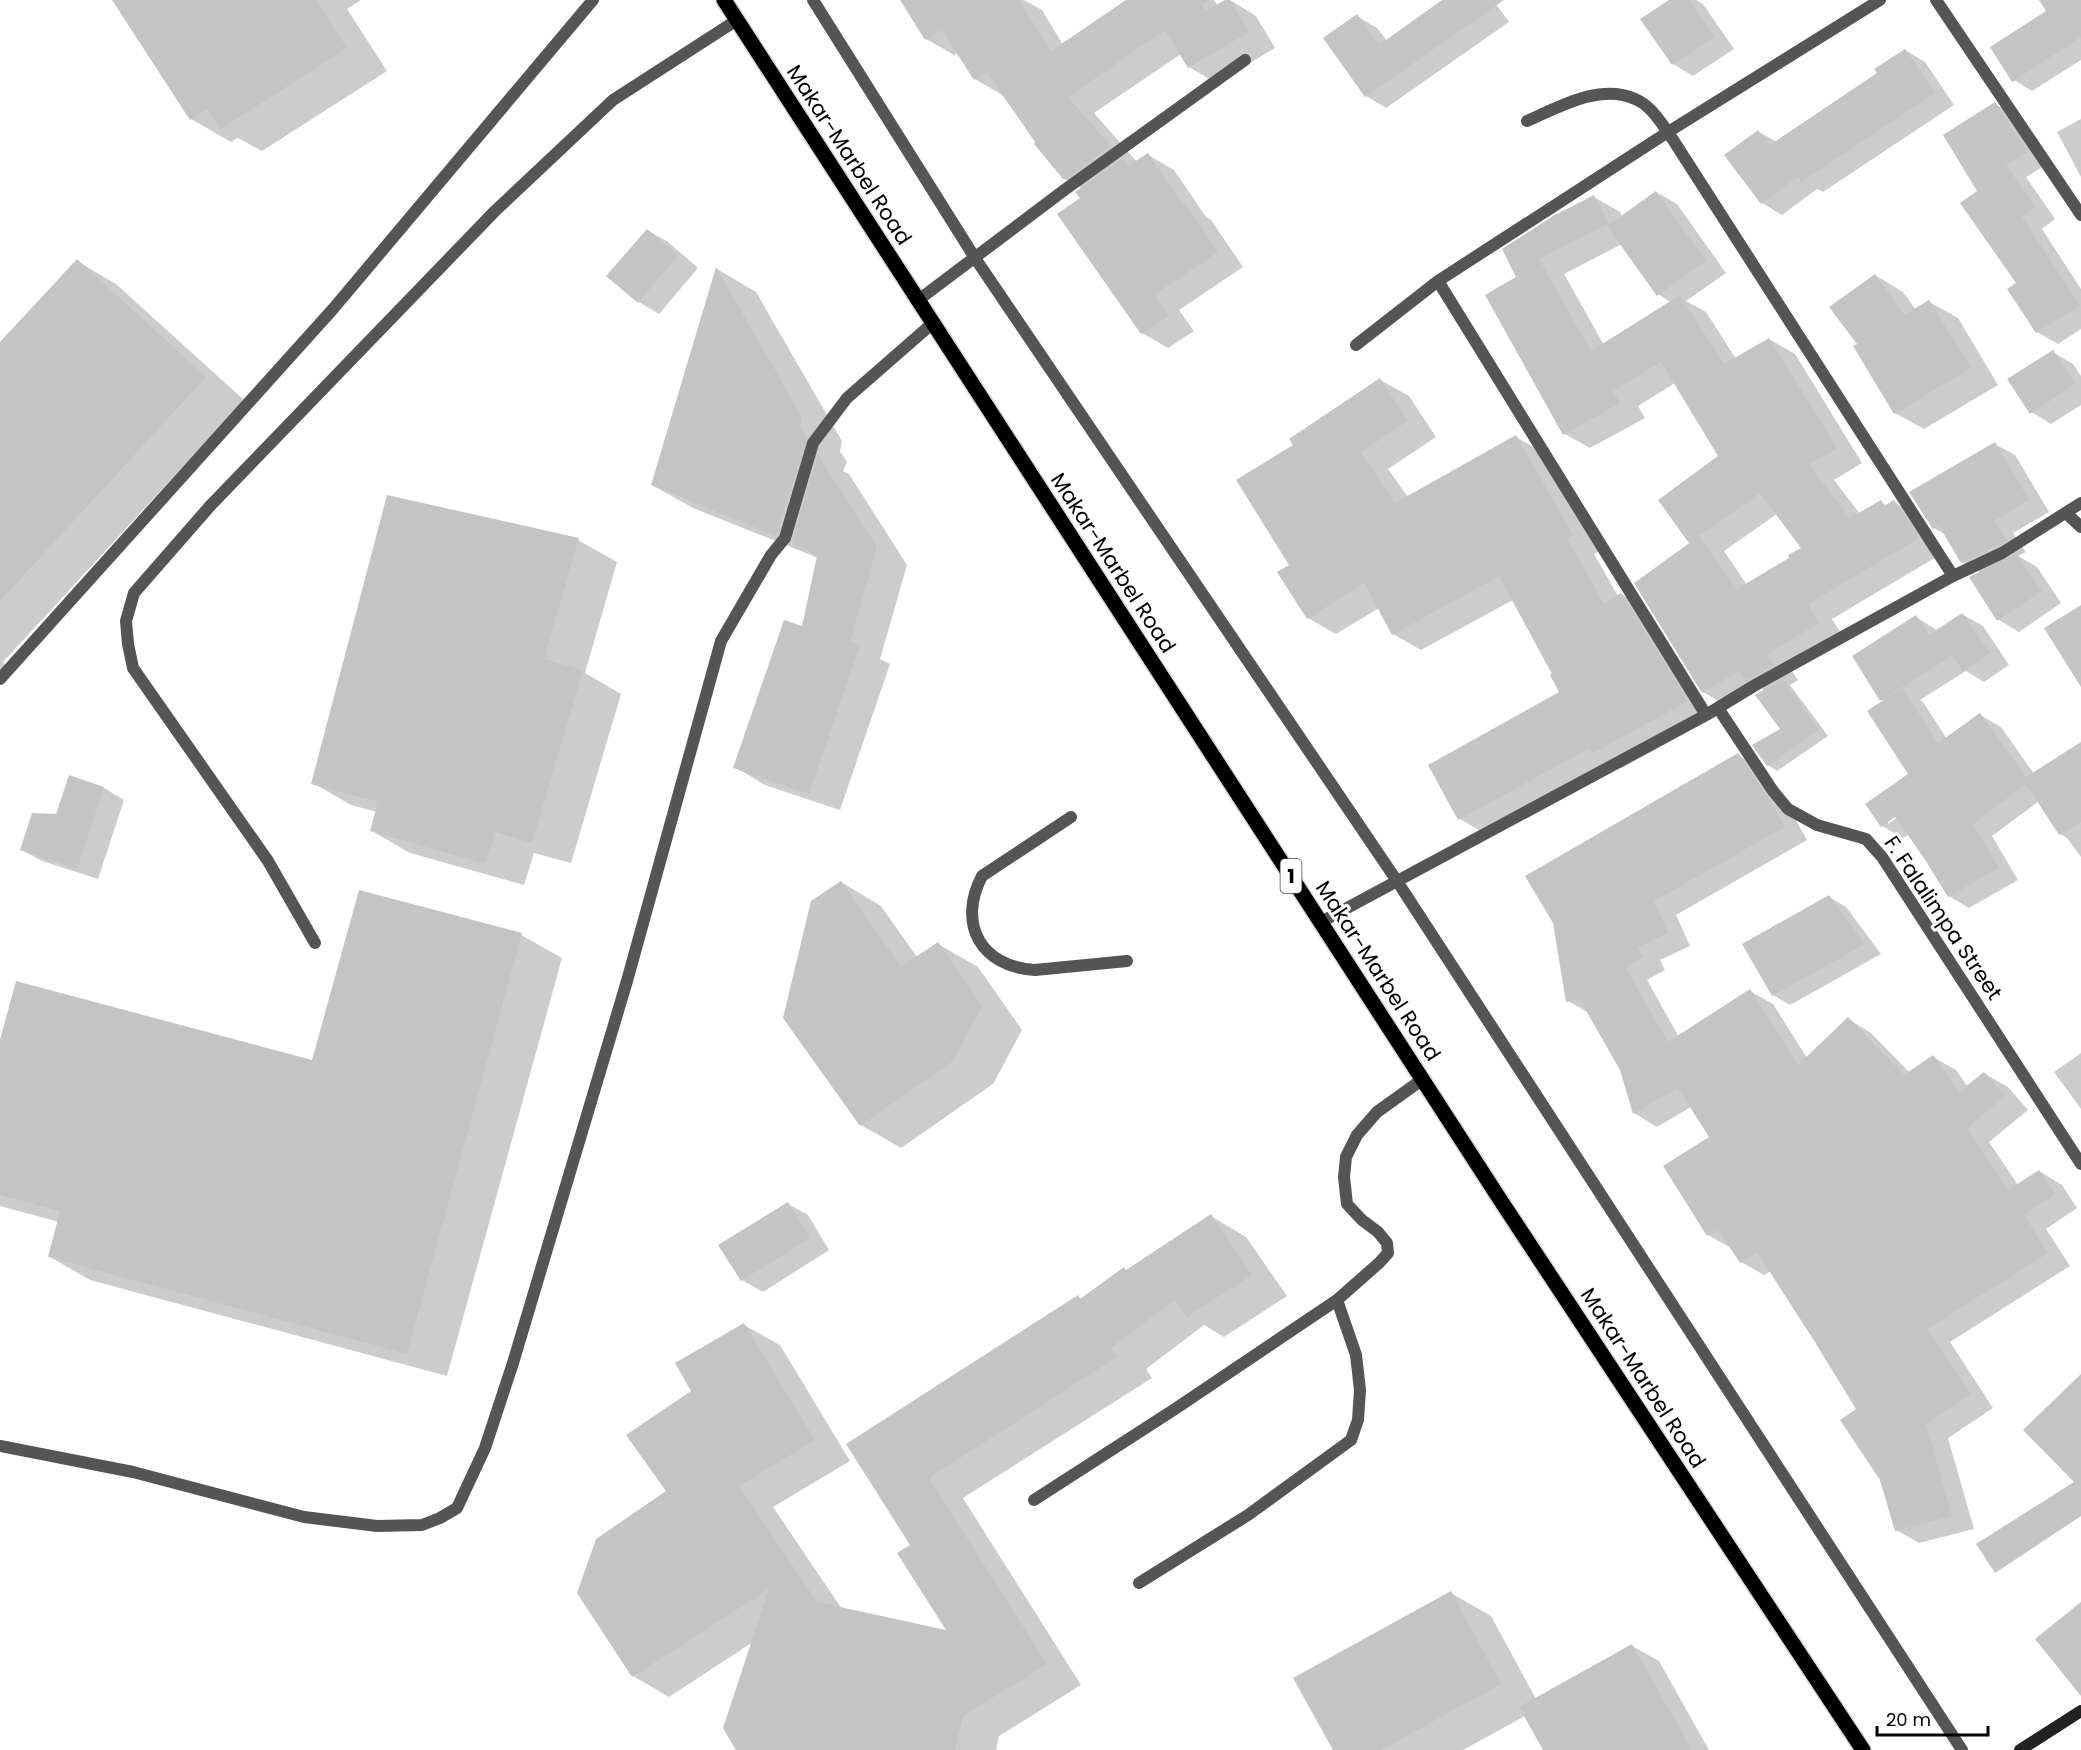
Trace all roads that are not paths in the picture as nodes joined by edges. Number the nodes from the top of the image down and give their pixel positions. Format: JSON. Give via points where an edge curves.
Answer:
{"nodes":[{"id":1,"x":592,"y":0,"type":"edge"},
{"id":2,"x":724,"y":0,"type":"edge"},
{"id":3,"x":813,"y":0,"type":"edge"},
{"id":4,"x":1880,"y":0,"type":"edge"},
{"id":5,"x":1936,"y":0,"type":"edge"},
{"id":6,"x":737,"y":20,"type":"junction"},
{"id":7,"x":1245,"y":60,"type":"dead end"},
{"id":8,"x":1527,"y":121,"type":"dead end"},
{"id":9,"x":1668,"y":132,"type":"junction"},
{"id":10,"x":2081,"y":215,"type":"edge"},
{"id":11,"x":975,"y":258,"type":"junction"},
{"id":12,"x":1438,"y":281,"type":"junction"},
{"id":13,"x":917,"y":301,"type":"junction"},
{"id":14,"x":934,"y":322,"type":"junction"},
{"id":15,"x":1356,"y":345,"type":"dead end"},
{"id":16,"x":2081,"y":503,"type":"edge"},
{"id":17,"x":2066,"y":513,"type":"junction"},
{"id":18,"x":2081,"y":527,"type":"edge"},
{"id":19,"x":1953,"y":576,"type":"junction"},
{"id":20,"x":0,"y":679,"type":"edge"},
{"id":21,"x":1718,"y":708,"type":"junction"},
{"id":22,"x":1706,"y":715,"type":"junction"},
{"id":23,"x":1071,"y":817,"type":"dead end"},
{"id":24,"x":1397,"y":881,"type":"junction"},
{"id":25,"x":1321,"y":922,"type":"junction"},
{"id":26,"x":315,"y":944,"type":"dead end"},
{"id":27,"x":1127,"y":961,"type":"dead end"},
{"id":28,"x":1423,"y":1079,"type":"junction"},
{"id":29,"x":2081,"y":1164,"type":"edge"},
{"id":30,"x":1336,"y":1300,"type":"junction"},
{"id":31,"x":0,"y":1446,"type":"edge"},
{"id":32,"x":1034,"y":1500,"type":"dead end"},
{"id":33,"x":1139,"y":1583,"type":"dead end"},
{"id":34,"x":2081,"y":1711,"type":"edge"},
{"id":35,"x":1862,"y":1750,"type":"edge"},
{"id":36,"x":1962,"y":1750,"type":"edge"},
{"id":37,"x":2020,"y":1750,"type":"edge"}],
"edges":[{"from":1,"to":20,"type":"street","via":[[333,309]]},
{"from":2,"to":6,"type":"main road","name":"Makar-Marbel Road","number":"1"},
{"from":3,"to":11,"type":"street"},
{"from":4,"to":9,"type":"street"},
{"from":5,"to":10,"type":"street"},
{"from":6,"to":13,"type":"main road","name":"Makar-Marbel Road","number":"1"},
{"from":6,"to":26,"type":"street","via":[[613,100],[495,211],[210,506],[134,593],[126,621],[133,668],[268,861]]},
{"from":7,"to":11,"type":"street"},
{"from":8,"to":9,"type":"street","via":[[1583,98],[1611,94],[1635,99],[1653,112]]},
{"from":9,"to":12,"type":"street"},
{"from":9,"to":19,"type":"street"},
{"from":11,"to":13,"type":"street"},
{"from":11,"to":24,"type":"street"},
{"from":12,"to":15,"type":"street"},
{"from":12,"to":22,"type":"street"},
{"from":13,"to":14,"type":"main road","name":"Makar-Marbel Road","number":"1"},
{"from":14,"to":25,"type":"main road","name":"Makar-Marbel Road","number":"1"},
{"from":14,"to":31,"type":"street","via":[[847,398],[813,443],[784,538],[721,642],[627,981],[513,1363],[485,1448],[457,1509],[422,1525],[377,1526],[304,1516],[133,1472]]},
{"from":16,"to":17,"type":"street"},
{"from":17,"to":18,"type":"street"},
{"from":17,"to":19,"type":"street","via":[[2002,553]]},
{"from":19,"to":21,"type":"street"},
{"from":21,"to":22,"type":"street"},
{"from":21,"to":29,"type":"street","name":"F. Falalimpa Street","via":[[1788,809],[1817,825],[1866,839],[1882,857]]},
{"from":22,"to":24,"type":"street"},
{"from":23,"to":27,"type":"street","via":[[982,876],[971,905],[976,935],[994,958],[1021,969]]},
{"from":24,"to":25,"type":"street"},
{"from":24,"to":36,"type":"street"},
{"from":25,"to":28,"type":"main road","name":"Makar-Marbel Road","number":"1"},
{"from":28,"to":30,"type":"street","via":[[1377,1112],[1357,1135],[1346,1157],[1347,1204],[1388,1243],[1388,1253]]},
{"from":28,"to":35,"type":"main road","name":"Makar-Marbel Road","number":"1"},
{"from":30,"to":32,"type":"street"},
{"from":30,"to":33,"type":"street","via":[[1356,1355],[1360,1390],[1358,1420],[1351,1440],[1248,1515]]},
{"from":34,"to":37,"type":"street"}]}
